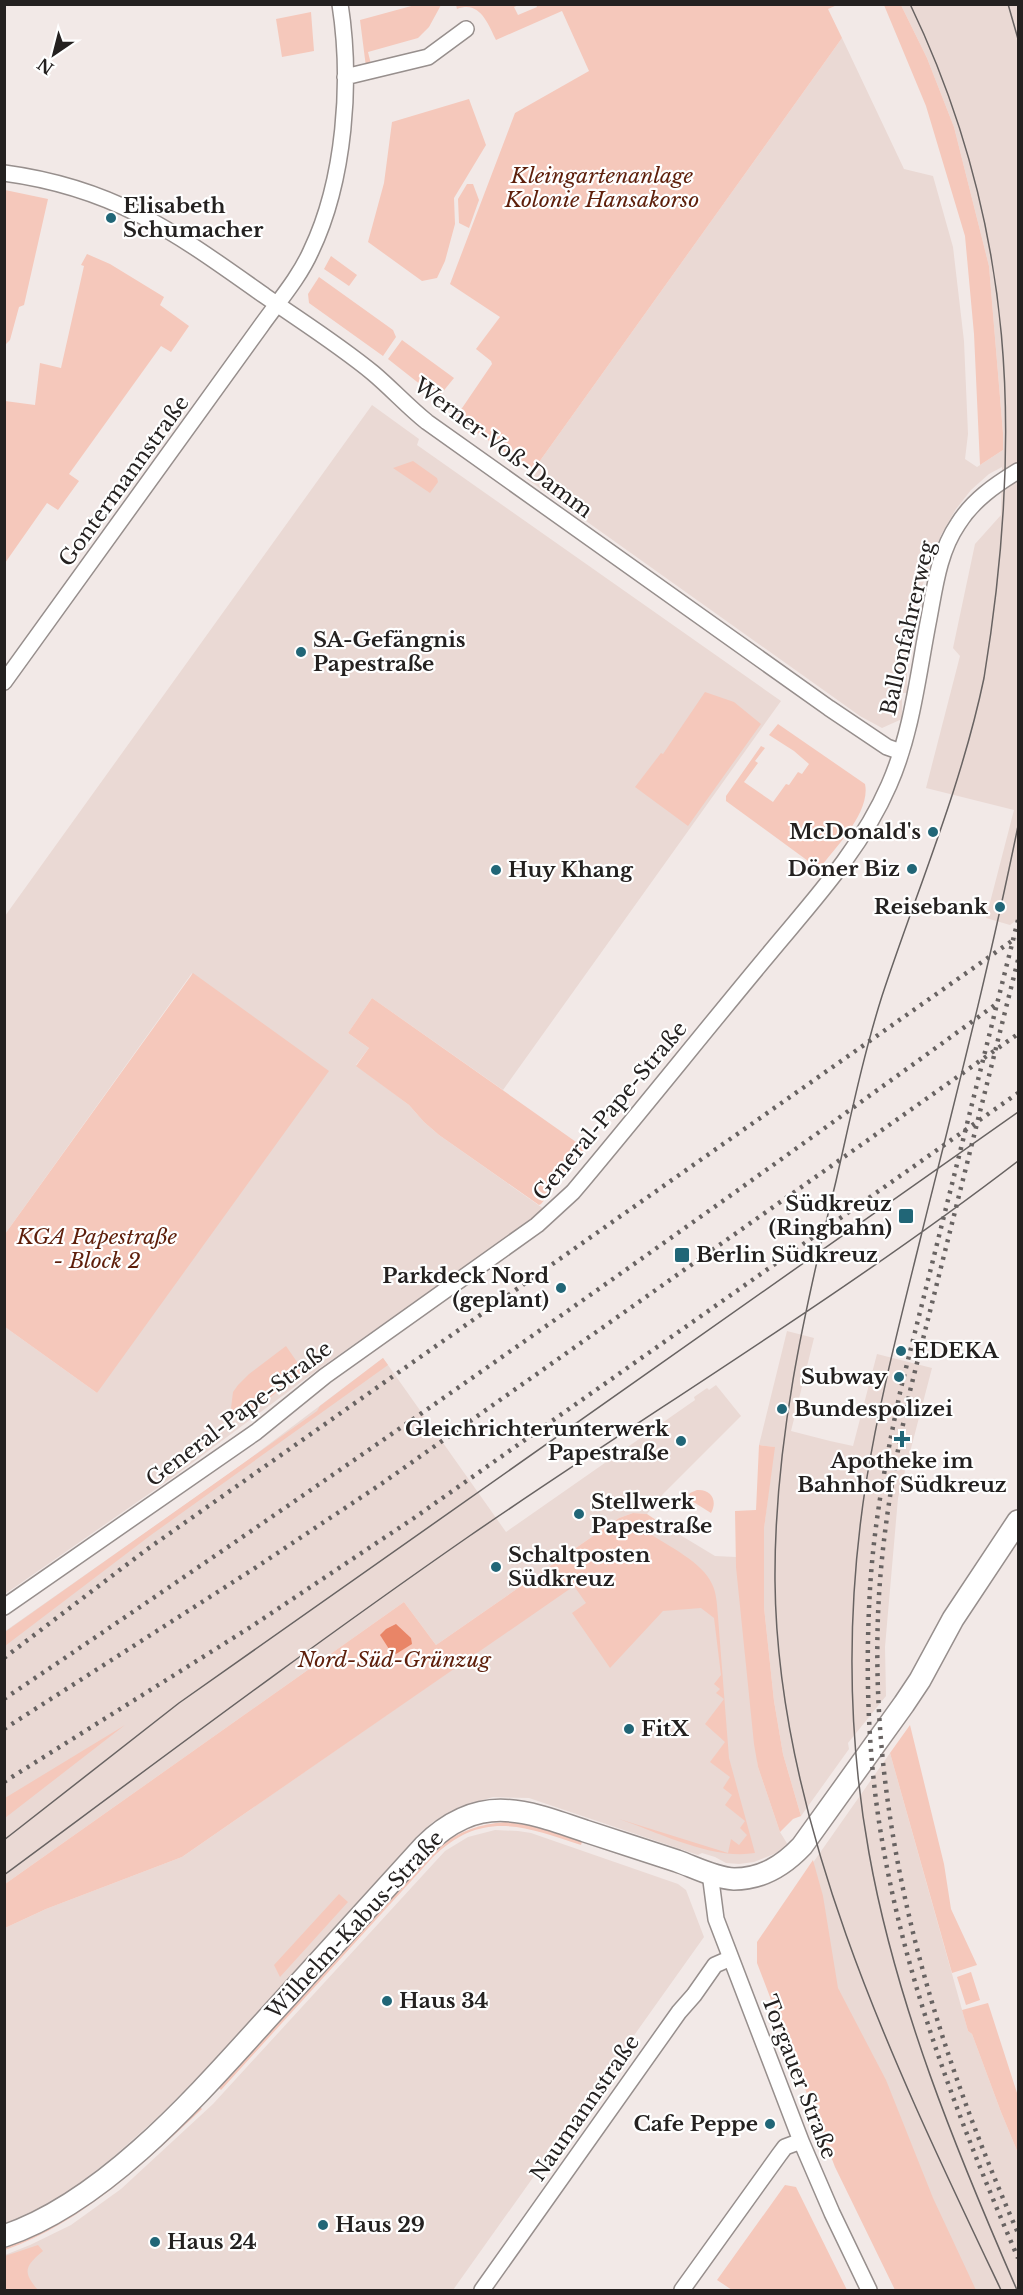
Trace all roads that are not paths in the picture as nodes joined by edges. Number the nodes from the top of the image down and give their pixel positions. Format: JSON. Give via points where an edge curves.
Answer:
{"nodes":[{"id":1,"x":340,"y":4,"type":"edge"},
{"id":2,"x":466,"y":28,"type":"dead end"},
{"id":3,"x":345,"y":77,"type":"junction"},
{"id":4,"x":4,"y":172,"type":"edge"},
{"id":5,"x":277,"y":304,"type":"junction"},
{"id":6,"x":1018,"y":471,"type":"edge"},
{"id":7,"x":4,"y":682,"type":"edge"},
{"id":8,"x":901,"y":752,"type":"junction"},
{"id":9,"x":1018,"y":1521,"type":"edge"},
{"id":10,"x":4,"y":1607,"type":"edge"},
{"id":11,"x":710,"y":1873,"type":"junction"},
{"id":12,"x":731,"y":1958,"type":"junction"},
{"id":13,"x":801,"y":2141,"type":"junction"},
{"id":14,"x":4,"y":2236,"type":"edge"},
{"id":15,"x":482,"y":2290,"type":"edge"},
{"id":16,"x":682,"y":2290,"type":"edge"},
{"id":17,"x":869,"y":2290,"type":"edge"}],
"edges":[{"from":1,"to":3,"type":"street","name":"Gontermannstraße"},
{"from":2,"to":3,"type":"street","via":[[429,57]]},
{"from":3,"to":5,"type":"street","name":"Gontermannstraße","via":[[340,148],[327,209],[308,259]]},
{"from":4,"to":5,"type":"street","name":"Werner-Voß-Damm","via":[[70,185],[134,210],[182,237]]},
{"from":5,"to":7,"type":"street","name":"Gontermannstraße"},
{"from":5,"to":8,"type":"street","name":"Werner-Voß-Damm","via":[[373,374],[427,423],[829,708],[887,747]]},
{"from":6,"to":8,"type":"street","name":"Ballonfahrerweg","via":[[975,502],[958,523],[945,549]]},
{"from":8,"to":10,"type":"street","name":"General-Pape-Straße","via":[[883,799],[848,857],[560,1206],[325,1376],[256,1432]]},
{"from":9,"to":11,"type":"street","name":"Wilhelm-Kabus-Straße","via":[[953,1619],[910,1696],[801,1846],[783,1864],[766,1873],[736,1879]]},
{"from":11,"to":12,"type":"street","name":"Torgauer Straße","via":[[716,1919]]},
{"from":11,"to":14,"type":"street","name":"Wilhelm-Kabus-Straße","via":[[530,1813],[495,1810],[457,1821],[424,1846],[224,2066],[160,2130],[76,2199]]},
{"from":12,"to":13,"type":"street","name":"Torgauer Straße"},
{"from":12,"to":15,"type":"street","name":"Naumannstraße","via":[[715,1965],[679,2012]]},
{"from":13,"to":16,"type":"street","via":[[785,2147]]},
{"from":13,"to":17,"type":"street","name":"Torgauer Straße"}]}
